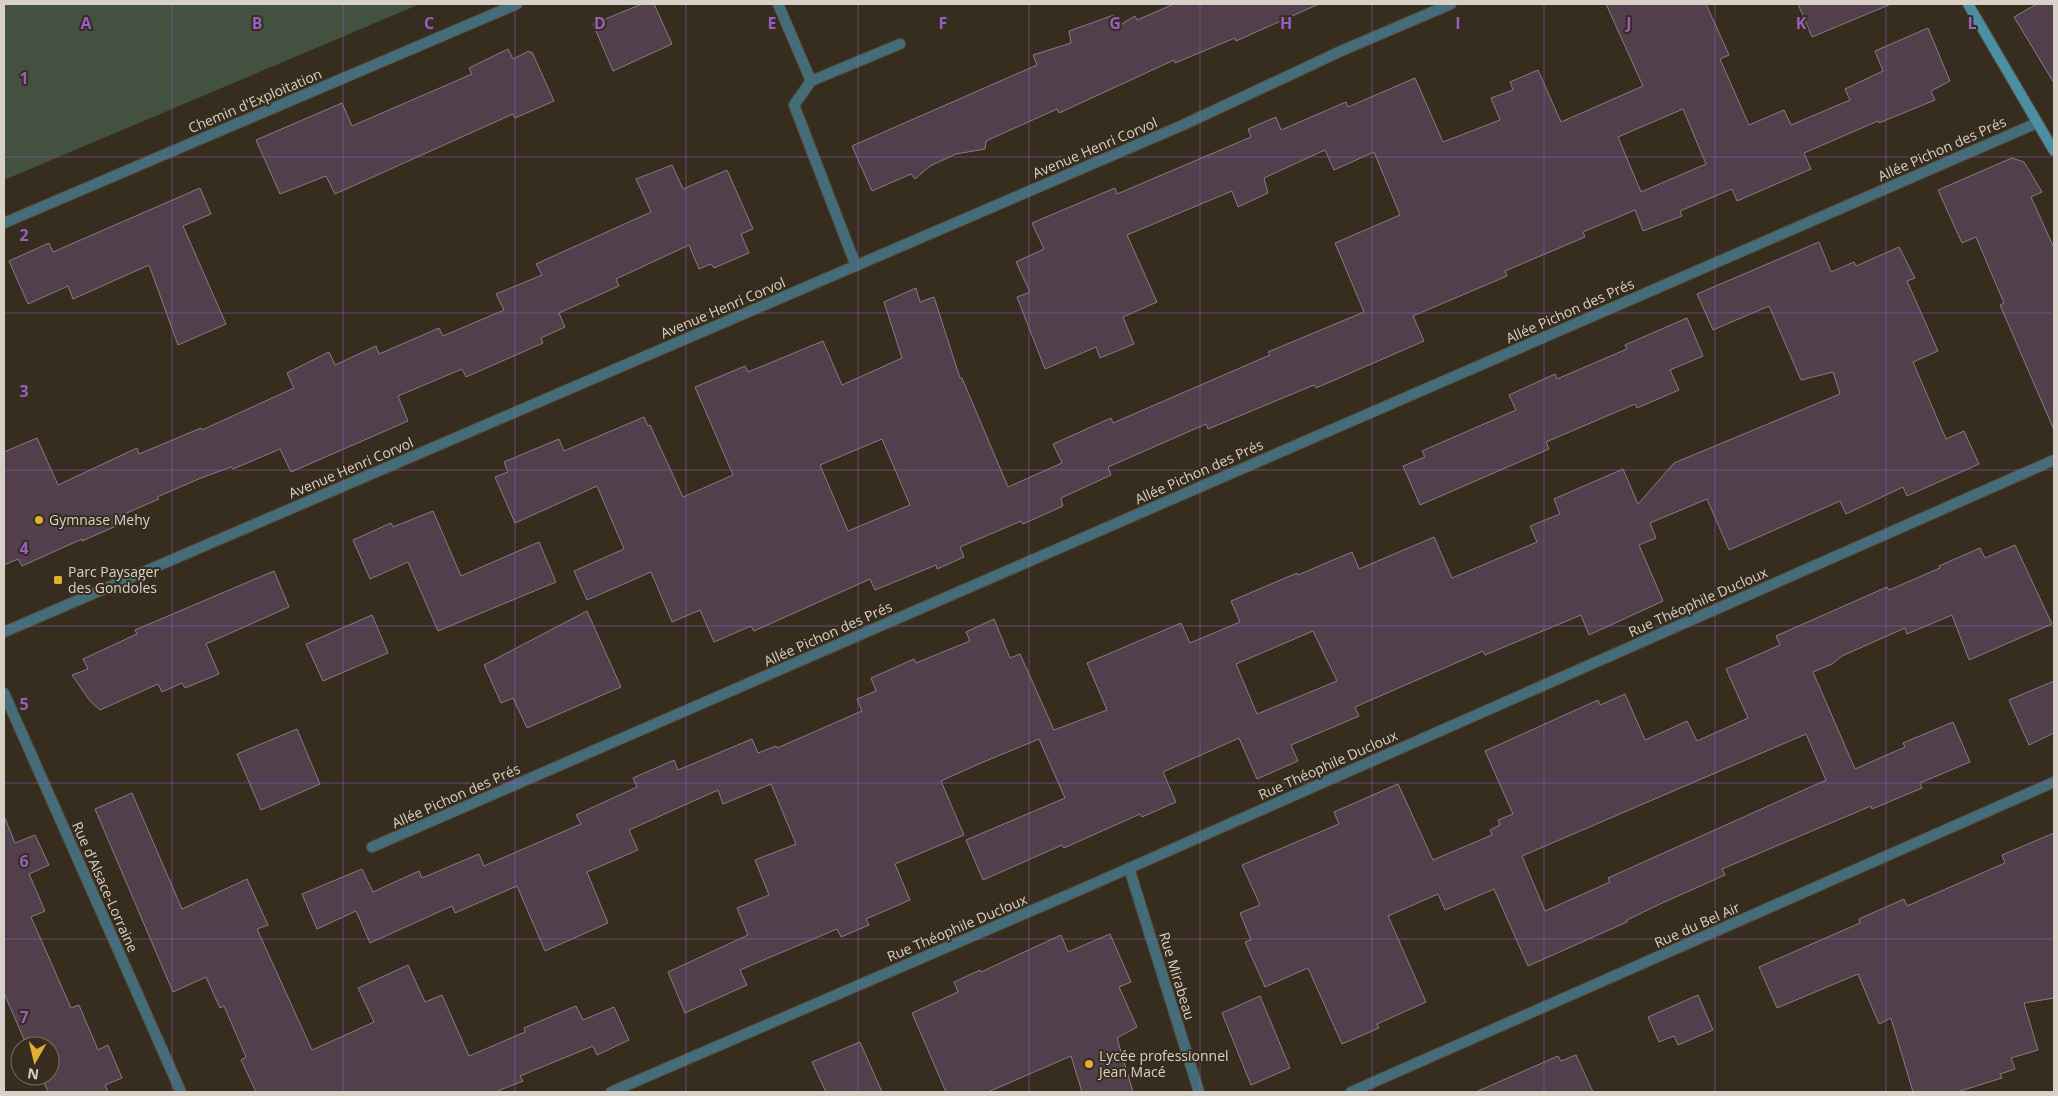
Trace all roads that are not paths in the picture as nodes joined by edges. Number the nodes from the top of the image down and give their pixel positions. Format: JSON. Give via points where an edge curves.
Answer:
{"nodes":[{"id":1,"x":517,"y":4,"type":"edge"},
{"id":2,"x":778,"y":4,"type":"edge"},
{"id":3,"x":1451,"y":4,"type":"edge"},
{"id":4,"x":1968,"y":4,"type":"edge"},
{"id":5,"x":900,"y":44,"type":"dead end"},
{"id":6,"x":811,"y":81,"type":"junction"},
{"id":7,"x":2037,"y":123,"type":"junction"},
{"id":8,"x":2054,"y":151,"type":"edge"},
{"id":9,"x":4,"y":223,"type":"edge"},
{"id":10,"x":856,"y":266,"type":"junction"},
{"id":11,"x":2054,"y":460,"type":"edge"},
{"id":12,"x":4,"y":632,"type":"edge"},
{"id":13,"x":4,"y":693,"type":"edge"},
{"id":14,"x":2054,"y":782,"type":"edge"},
{"id":15,"x":372,"y":847,"type":"dead end"},
{"id":16,"x":1129,"y":868,"type":"junction"},
{"id":17,"x":182,"y":1092,"type":"edge"},
{"id":18,"x":611,"y":1092,"type":"edge"},
{"id":19,"x":1199,"y":1092,"type":"edge"},
{"id":20,"x":1351,"y":1092,"type":"edge"}],
"edges":[{"from":1,"to":9,"type":"street","name":"Chemin d'Exploitation"},
{"from":2,"to":6,"type":"street"},
{"from":3,"to":10,"type":"street","name":"Avenue Henri Corvol","via":[[1183,125]]},
{"from":4,"to":7,"type":"main road"},
{"from":5,"to":6,"type":"street"},
{"from":6,"to":10,"type":"street","via":[[794,105]]},
{"from":7,"to":8,"type":"main road"},
{"from":7,"to":15,"type":"street","name":"Allée Pichon des Prés"},
{"from":10,"to":12,"type":"street","name":"Avenue Henri Corvol"},
{"from":11,"to":16,"type":"street","name":"Rue Théophile Ducloux"},
{"from":13,"to":17,"type":"street","name":"Rue d'Alsace-Lorraine"},
{"from":14,"to":20,"type":"street","name":"Rue du Bel Air"},
{"from":16,"to":18,"type":"street","name":"Rue Théophile Ducloux"},
{"from":16,"to":19,"type":"street","name":"Rue Mirabeau"}]}
